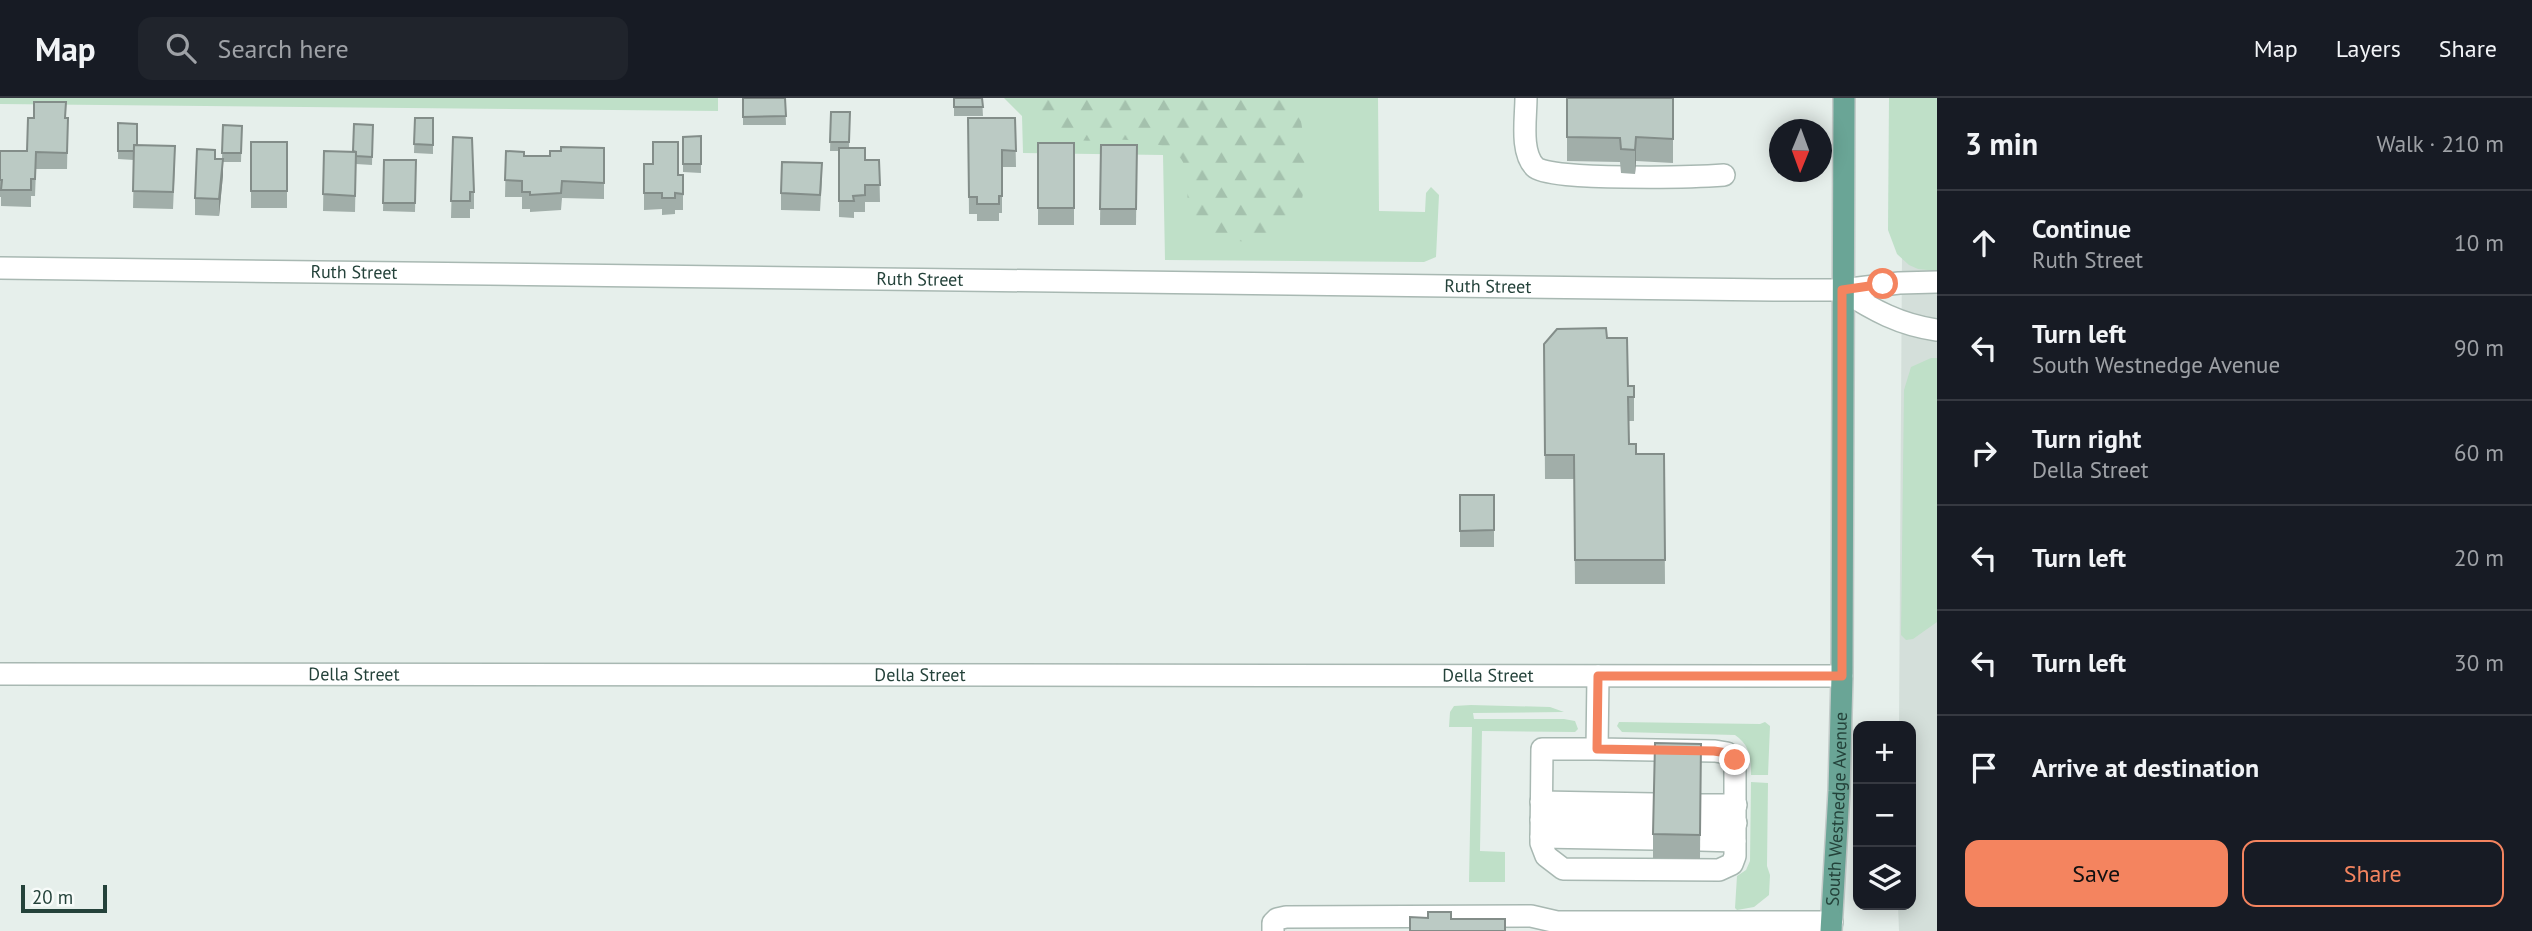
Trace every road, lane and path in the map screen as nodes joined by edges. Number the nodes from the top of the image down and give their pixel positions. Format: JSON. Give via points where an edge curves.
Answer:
{"nodes":[{"id":1,"x":1526,"y":98,"type":"edge"},
{"id":2,"x":1844,"y":98,"type":"edge"},
{"id":3,"x":1724,"y":175,"type":"dead end"},
{"id":4,"x":0,"y":268,"type":"edge"},
{"id":5,"x":1937,"y":282,"type":"edge"},
{"id":6,"x":1842,"y":290,"type":"junction"},
{"id":7,"x":1937,"y":330,"type":"edge"},
{"id":8,"x":0,"y":674,"type":"edge"},
{"id":9,"x":1598,"y":676,"type":"junction"},
{"id":10,"x":1842,"y":676,"type":"junction"},
{"id":11,"x":1597,"y":749,"type":"junction"},
{"id":12,"x":1541,"y":820,"type":"junction"},
{"id":13,"x":1736,"y":823,"type":"junction"},
{"id":14,"x":1346,"y":924,"type":"edge"},
{"id":15,"x":1531,"y":924,"type":"edge"},
{"id":16,"x":1832,"y":926,"type":"edge"},
{"id":17,"x":1273,"y":931,"type":"edge"},
{"id":18,"x":1296,"y":931,"type":"edge"},
{"id":19,"x":1314,"y":931,"type":"edge"}],
"edges":[{"from":1,"to":3,"type":"street","via":[[1527,155],[1536,168],[1584,176]]},
{"from":2,"to":6,"type":"main road","name":"South Westnedge Avenue"},
{"from":4,"to":6,"type":"street","name":"Ruth Street"},
{"from":5,"to":6,"type":"street","name":"Ruth Street"},
{"from":6,"to":7,"type":"street","via":[[1884,316]]},
{"from":6,"to":10,"type":"main road","name":"South Westnedge Avenue"},
{"from":8,"to":9,"type":"street","name":"Della Street"},
{"from":9,"to":10,"type":"street","name":"Della Street"},
{"from":9,"to":11,"type":"street"},
{"from":10,"to":16,"type":"main road","name":"South Westnedge Avenue"},
{"from":11,"to":12,"type":"street","via":[[1542,749]]},
{"from":11,"to":13,"type":"street","via":[[1727,753],[1736,766]]},
{"from":12,"to":12,"type":"street","via":[[1654,821]]},
{"from":12,"to":13,"type":"street","via":[[1546,856],[1563,869],[1719,870],[1732,864],[1735,856]]},
{"from":13,"to":13,"type":"street","via":[[1700,822]]},
{"from":14,"to":15,"type":"street"},
{"from":14,"to":17,"type":"street","via":[[1286,917],[1273,923]]},
{"from":15,"to":16,"type":"street"},
{"from":18,"to":19,"type":"street"}]}
